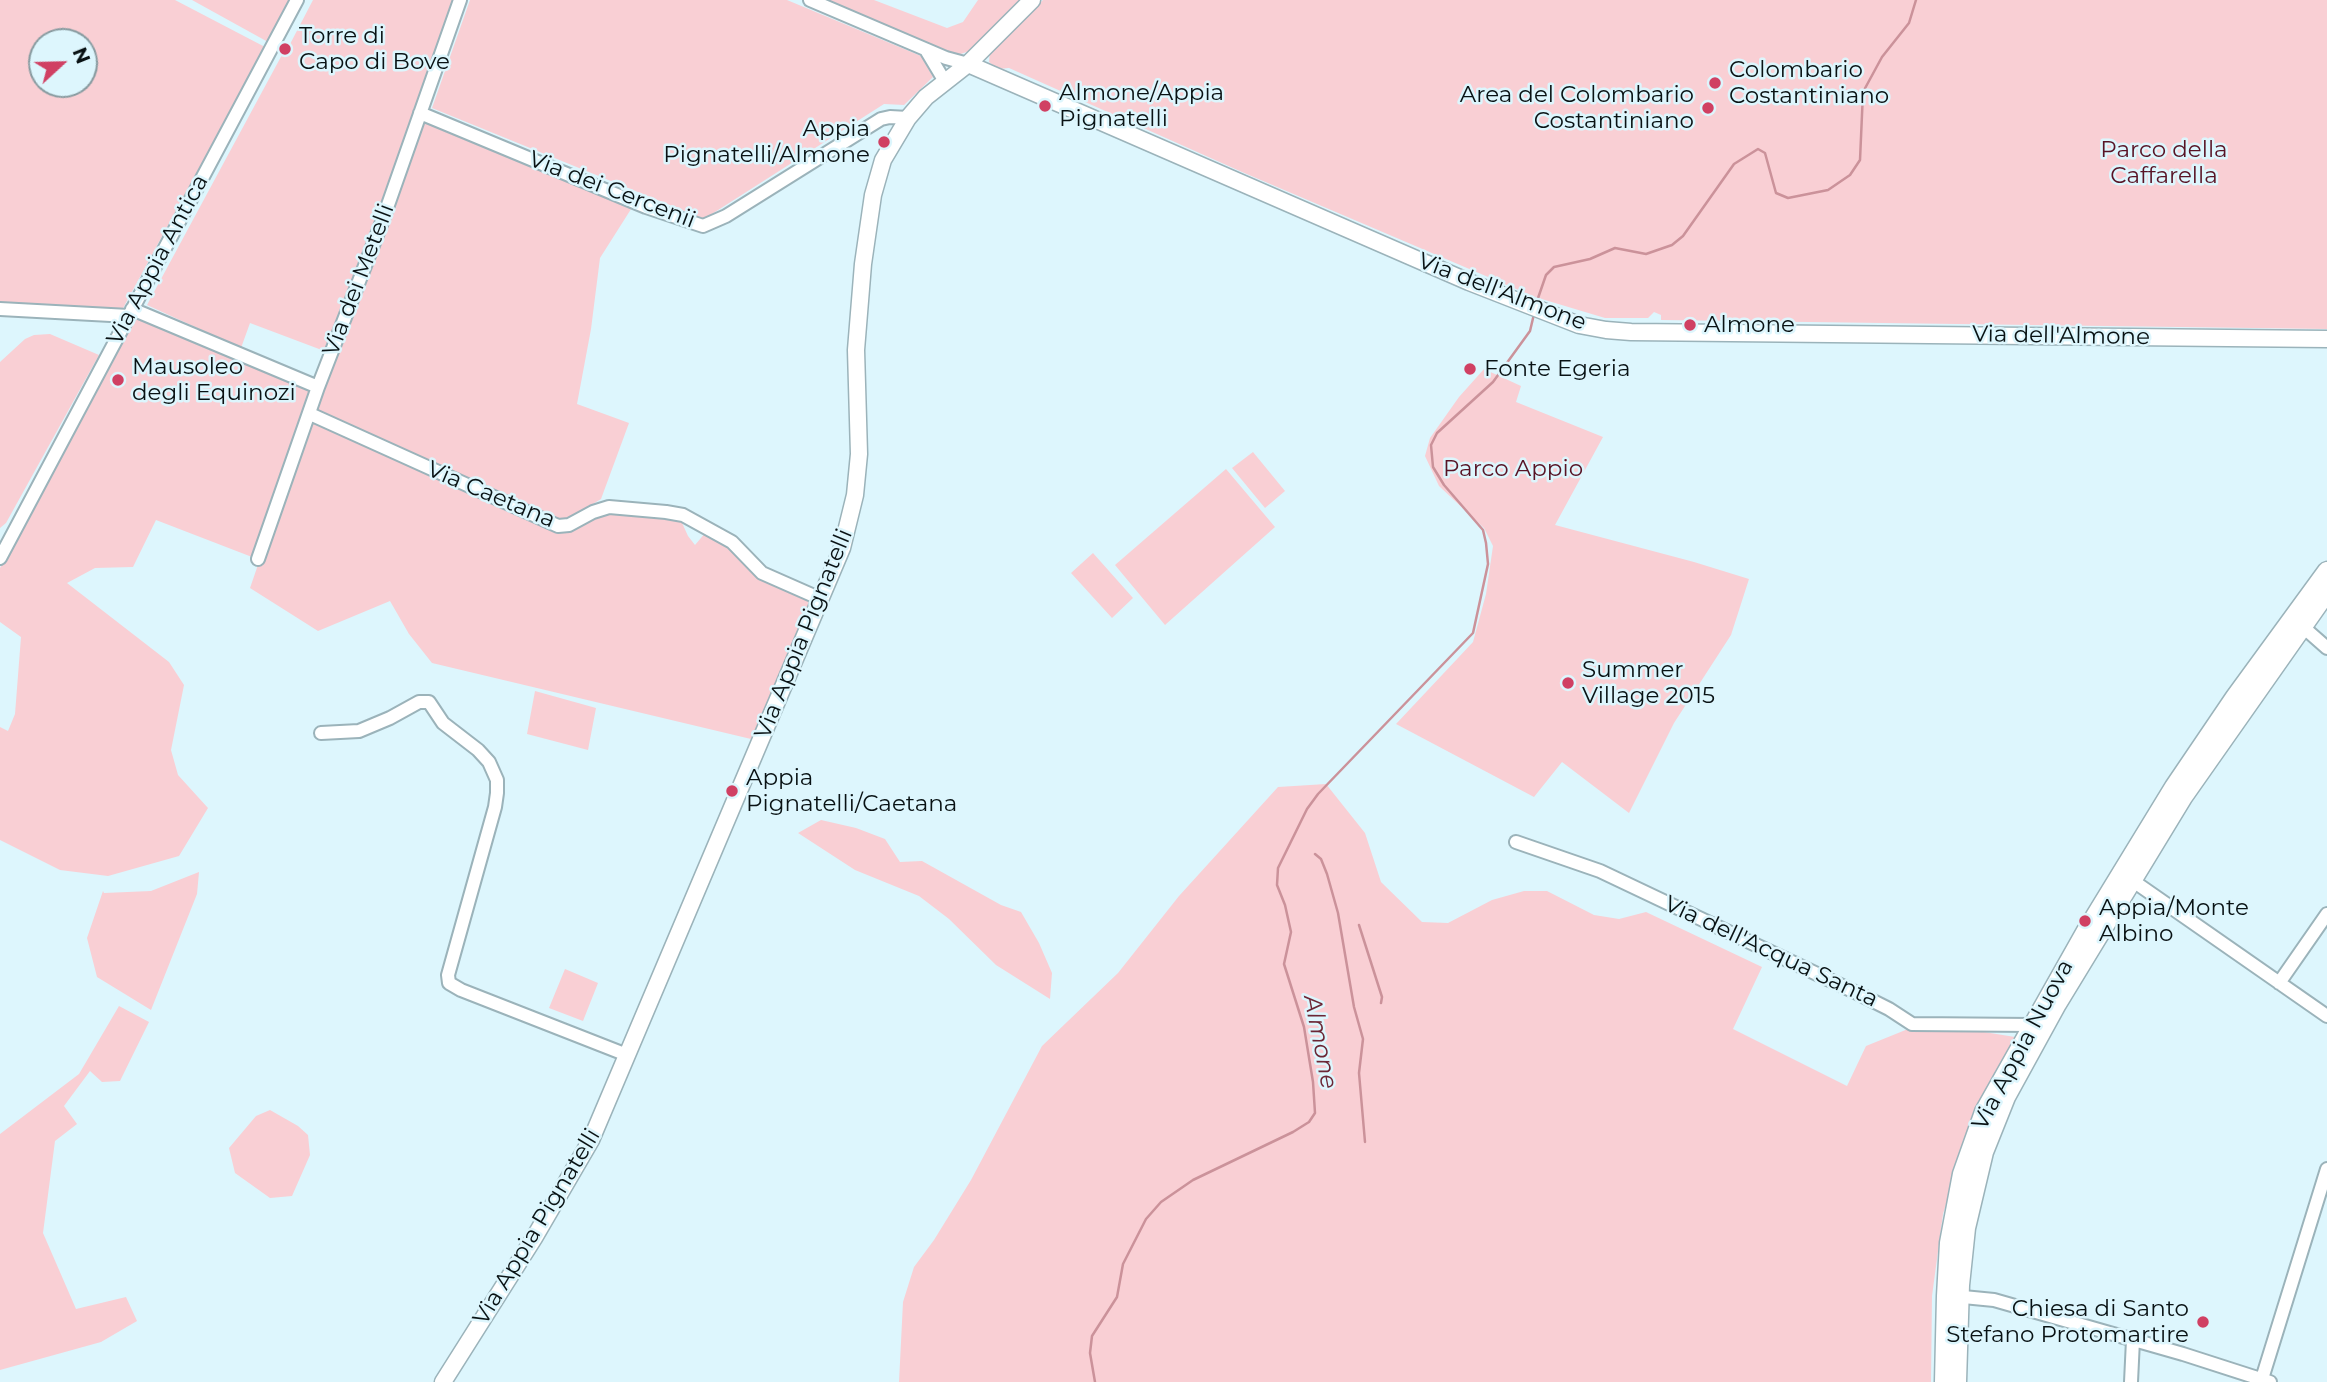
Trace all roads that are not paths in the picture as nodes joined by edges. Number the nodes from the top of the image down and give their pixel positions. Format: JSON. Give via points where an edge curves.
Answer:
{"nodes":[{"id":1,"x":297,"y":0,"type":"edge"},
{"id":2,"x":460,"y":0,"type":"edge"},
{"id":3,"x":810,"y":0,"type":"edge"},
{"id":4,"x":1032,"y":0,"type":"edge"},
{"id":5,"x":925,"y":49,"type":"junction"},
{"id":6,"x":968,"y":64,"type":"junction"},
{"id":7,"x":944,"y":80,"type":"junction"},
{"id":8,"x":421,"y":113,"type":"junction"},
{"id":9,"x":908,"y":117,"type":"junction"},
{"id":10,"x":0,"y":309,"type":"edge"},
{"id":11,"x":130,"y":313,"type":"junction"},
{"id":12,"x":2327,"y":340,"type":"edge"},
{"id":13,"x":318,"y":387,"type":"junction"},
{"id":14,"x":310,"y":414,"type":"junction"},
{"id":15,"x":0,"y":558,"type":"edge"},
{"id":16,"x":257,"y":559,"type":"dead end"},
{"id":17,"x":2327,"y":571,"type":"edge"},
{"id":18,"x":2327,"y":592,"type":"edge"},
{"id":19,"x":821,"y":599,"type":"junction"},
{"id":20,"x":2302,"y":626,"type":"junction"},
{"id":21,"x":2327,"y":648,"type":"edge"},
{"id":22,"x":321,"y":733,"type":"dead end"},
{"id":23,"x":1516,"y":842,"type":"dead end"},
{"id":24,"x":2127,"y":877,"type":"junction"},
{"id":25,"x":2327,"y":914,"type":"edge"},
{"id":26,"x":2279,"y":983,"type":"junction"},
{"id":27,"x":2327,"y":1016,"type":"edge"},
{"id":28,"x":2032,"y":1025,"type":"junction"},
{"id":29,"x":627,"y":1055,"type":"junction"},
{"id":30,"x":2327,"y":1169,"type":"edge"},
{"id":31,"x":1952,"y":1296,"type":"junction"},
{"id":32,"x":2133,"y":1340,"type":"junction"},
{"id":33,"x":2264,"y":1381,"type":"edge"},
{"id":34,"x":443,"y":1382,"type":"edge"},
{"id":35,"x":1944,"y":1382,"type":"edge"},
{"id":36,"x":1957,"y":1382,"type":"edge"},
{"id":37,"x":2131,"y":1382,"type":"edge"}],
"edges":[{"from":1,"to":11,"type":"street","name":"Via Appia Antica"},
{"from":2,"to":8,"type":"street","name":"Via dei Metelli"},
{"from":3,"to":5,"type":"street"},
{"from":4,"to":6,"type":"main road","name":"Via Appia Pignatelli"},
{"from":5,"to":6,"type":"street"},
{"from":5,"to":7,"type":"street"},
{"from":6,"to":7,"type":"main road","name":"Via Appia Pignatelli"},
{"from":6,"to":12,"type":"main road","name":"Via dell'Almone","via":[[1579,325],[1631,332]]},
{"from":7,"to":9,"type":"main road","name":"Via Appia Pignatelli"},
{"from":8,"to":9,"type":"street","name":"Via dei Cercenii","via":[[646,207],[703,226],[881,119]]},
{"from":8,"to":13,"type":"street","name":"Via dei Metelli"},
{"from":9,"to":19,"type":"main road","name":"Via Appia Pignatelli","via":[[883,160],[873,195],[856,350],[859,454],[855,495],[849,527]]},
{"from":10,"to":11,"type":"street"},
{"from":11,"to":13,"type":"street"},
{"from":11,"to":15,"type":"street","name":"Via Appia Antica"},
{"from":13,"to":14,"type":"street","name":"Via dei Metelli"},
{"from":14,"to":16,"type":"street","name":"Via dei Metelli"},
{"from":14,"to":19,"type":"street","name":"Via Caetana","via":[[558,526],[609,508],[683,515],[732,542],[762,573]]},
{"from":17,"to":24,"type":"main road","name":"Via Appia Nuova","via":[[2203,743]]},
{"from":18,"to":20,"type":"main road","name":"Via Appia Nuova"},
{"from":19,"to":29,"type":"main road","name":"Via Appia Pignatelli"},
{"from":20,"to":21,"type":"street"},
{"from":20,"to":24,"type":"main road","name":"Via Appia Nuova"},
{"from":22,"to":29,"type":"street","via":[[359,731],[419,702],[429,702],[443,723],[478,750],[497,780],[497,793],[447,975],[449,982]]},
{"from":23,"to":28,"type":"street","name":"Via dell'Acqua Santa","via":[[1600,871],[1857,993],[1912,1024]]},
{"from":24,"to":26,"type":"street"},
{"from":24,"to":28,"type":"main road","name":"Via Appia Nuova"},
{"from":24,"to":31,"type":"main road","name":"Via Appia Nuova","via":[[1998,1116],[1982,1160]]},
{"from":25,"to":26,"type":"street"},
{"from":26,"to":27,"type":"street"},
{"from":28,"to":31,"type":"main road","name":"Via Appia Nuova","via":[[1970,1146],[1953,1217]]},
{"from":29,"to":34,"type":"main road","name":"Via Appia Pignatelli","via":[[572,1175]]},
{"from":30,"to":33,"type":"street"},
{"from":31,"to":32,"type":"street","via":[[1994,1300]]},
{"from":31,"to":35,"type":"main road","name":"Via Appia Nuova"},
{"from":31,"to":36,"type":"main road","name":"Via Appia Nuova"},
{"from":32,"to":33,"type":"street"},
{"from":32,"to":37,"type":"street"}]}
